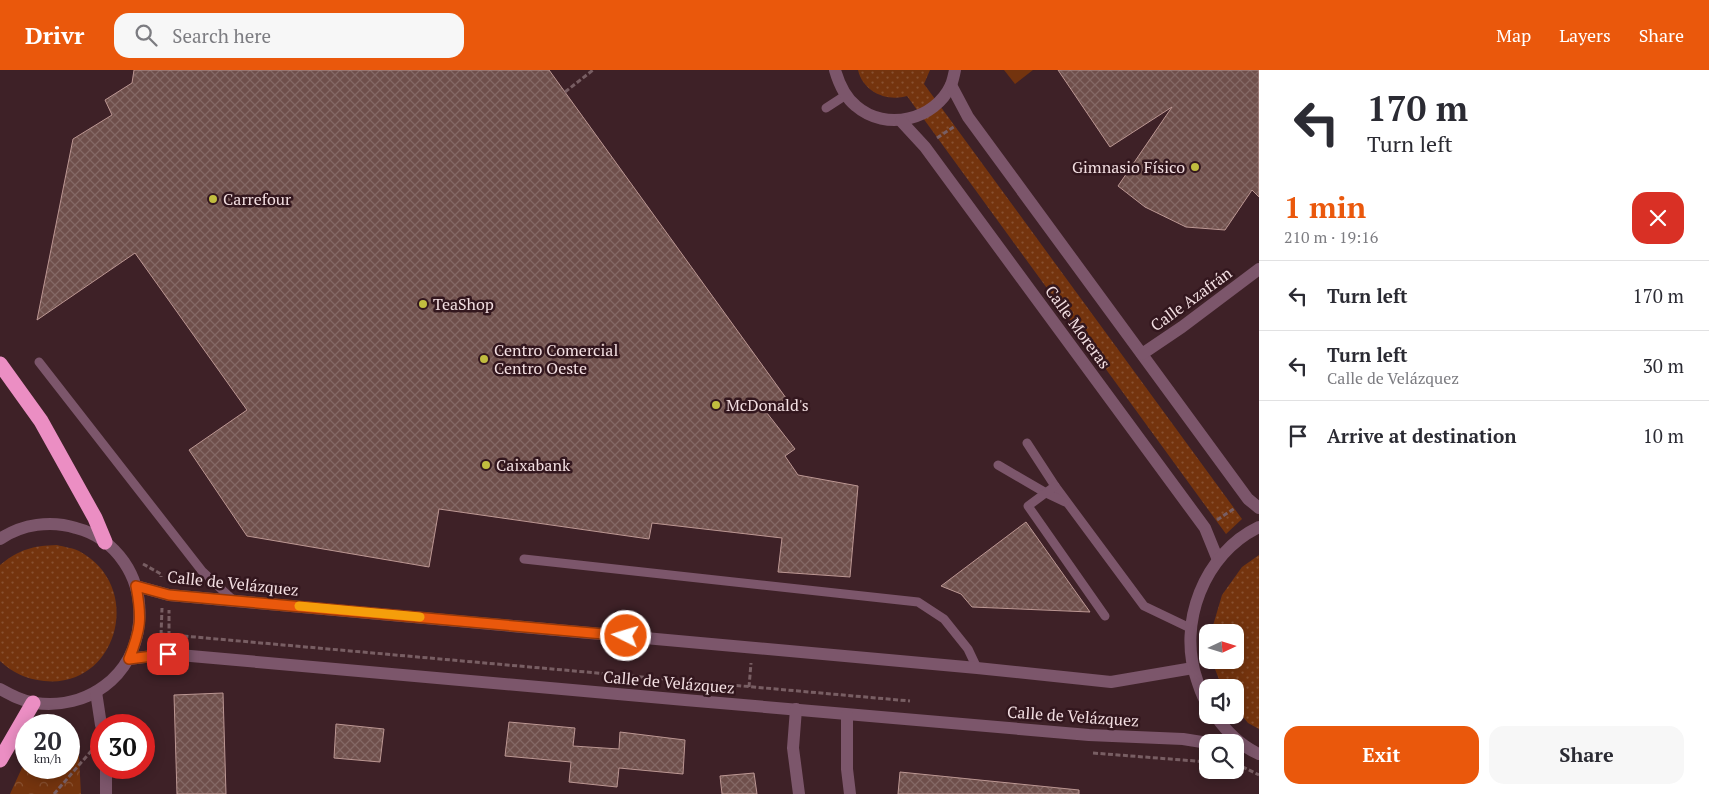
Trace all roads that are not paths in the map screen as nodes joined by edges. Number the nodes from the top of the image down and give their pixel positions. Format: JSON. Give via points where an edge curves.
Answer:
{"nodes":[{"id":1,"x":836,"y":70,"type":"edge"},
{"id":2,"x":955,"y":70,"type":"edge"},
{"id":3,"x":951,"y":85,"type":"junction"},
{"id":4,"x":846,"y":95,"type":"junction"},
{"id":5,"x":826,"y":108,"type":"dead end"},
{"id":6,"x":901,"y":121,"type":"junction"},
{"id":7,"x":1259,"y":268,"type":"edge"},
{"id":8,"x":1142,"y":354,"type":"junction"},
{"id":9,"x":39,"y":362,"type":"dead end"},
{"id":10,"x":0,"y":364,"type":"edge"},
{"id":11,"x":1027,"y":443,"type":"dead end"},
{"id":12,"x":998,"y":465,"type":"dead end"},
{"id":13,"x":1055,"y":486,"type":"junction"},
{"id":14,"x":1046,"y":493,"type":"junction"},
{"id":15,"x":1068,"y":503,"type":"junction"},
{"id":16,"x":1259,"y":508,"type":"edge"},
{"id":17,"x":1259,"y":527,"type":"edge"},
{"id":18,"x":0,"y":539,"type":"edge"},
{"id":19,"x":105,"y":542,"type":"junction"},
{"id":20,"x":524,"y":559,"type":"dead end"},
{"id":21,"x":1218,"y":560,"type":"junction"},
{"id":22,"x":136,"y":586,"type":"junction"},
{"id":23,"x":233,"y":600,"type":"junction"},
{"id":24,"x":1105,"y":616,"type":"dead end"},
{"id":25,"x":1190,"y":628,"type":"junction"},
{"id":26,"x":129,"y":659,"type":"junction"},
{"id":27,"x":977,"y":668,"type":"junction"},
{"id":28,"x":1193,"y":668,"type":"junction"},
{"id":29,"x":1199,"y":685,"type":"edge"},
{"id":30,"x":0,"y":689,"type":"edge"},
{"id":31,"x":96,"y":692,"type":"junction"},
{"id":32,"x":33,"y":703,"type":"junction"},
{"id":33,"x":796,"y":709,"type":"junction"},
{"id":34,"x":100,"y":714,"type":"edge"},
{"id":35,"x":847,"y":715,"type":"junction"},
{"id":36,"x":1221,"y":724,"type":"edge"},
{"id":37,"x":1199,"y":742,"type":"edge"},
{"id":38,"x":1254,"y":752,"type":"edge"},
{"id":39,"x":0,"y":760,"type":"edge"},
{"id":40,"x":106,"y":779,"type":"edge"},
{"id":41,"x":106,"y":794,"type":"edge"},
{"id":42,"x":799,"y":794,"type":"edge"},
{"id":43,"x":850,"y":794,"type":"edge"}],
"edges":[{"from":1,"to":4,"type":"street"},
{"from":2,"to":3,"type":"street"},
{"from":3,"to":6,"type":"street","via":[[939,103],[921,115]]},
{"from":3,"to":8,"type":"street","via":[[968,117]]},
{"from":4,"to":5,"type":"lane"},
{"from":4,"to":6,"type":"street","via":[[856,107],[870,115]]},
{"from":6,"to":21,"type":"street","name":"Calle Moreras","via":[[925,147],[1205,528]]},
{"from":7,"to":8,"type":"street","name":"Calle Azafrán"},
{"from":8,"to":16,"type":"street","via":[[1248,499]]},
{"from":9,"to":23,"type":"lane","via":[[202,571]]},
{"from":10,"to":19,"type":"highway","via":[[42,421]]},
{"from":11,"to":13,"type":"lane"},
{"from":12,"to":14,"type":"lane"},
{"from":13,"to":14,"type":"lane"},
{"from":13,"to":15,"type":"lane"},
{"from":14,"to":15,"type":"lane"},
{"from":14,"to":24,"type":"lane","via":[[1028,506]]},
{"from":15,"to":25,"type":"lane","via":[[1144,606]]},
{"from":17,"to":21,"type":"street","via":[[1234,543]]},
{"from":18,"to":19,"type":"street","via":[[22,528],[43,524],[65,525],[86,531]]},
{"from":19,"to":22,"type":"street","via":[[119,555]]},
{"from":20,"to":27,"type":"lane","via":[[918,602],[944,619],[968,650]]},
{"from":21,"to":25,"type":"street","via":[[1199,592]]},
{"from":22,"to":23,"type":"street","name":"Calle de Velázquez","via":[[169,595]]},
{"from":22,"to":26,"type":"street","via":[[140,611],[138,636]]},
{"from":23,"to":27,"type":"street","name":"Calle de Velázquez"},
{"from":25,"to":28,"type":"street"},
{"from":26,"to":31,"type":"street","via":[[109,683]]},
{"from":26,"to":33,"type":"street","name":"Calle de Velázquez","via":[[168,654]]},
{"from":27,"to":28,"type":"street","name":"Calle de Velázquez","via":[[1111,682]]},
{"from":28,"to":29,"type":"street"},
{"from":30,"to":32,"type":"street"},
{"from":31,"to":32,"type":"street","via":[[76,701]]},
{"from":31,"to":34,"type":"street"},
{"from":32,"to":39,"type":"highway"},
{"from":33,"to":35,"type":"street","name":"Calle de Velázquez"},
{"from":33,"to":42,"type":"street","via":[[793,748]]},
{"from":35,"to":37,"type":"street","name":"Calle de Velázquez"},
{"from":35,"to":43,"type":"street"},
{"from":36,"to":38,"type":"street"},
{"from":40,"to":41,"type":"street"}]}
